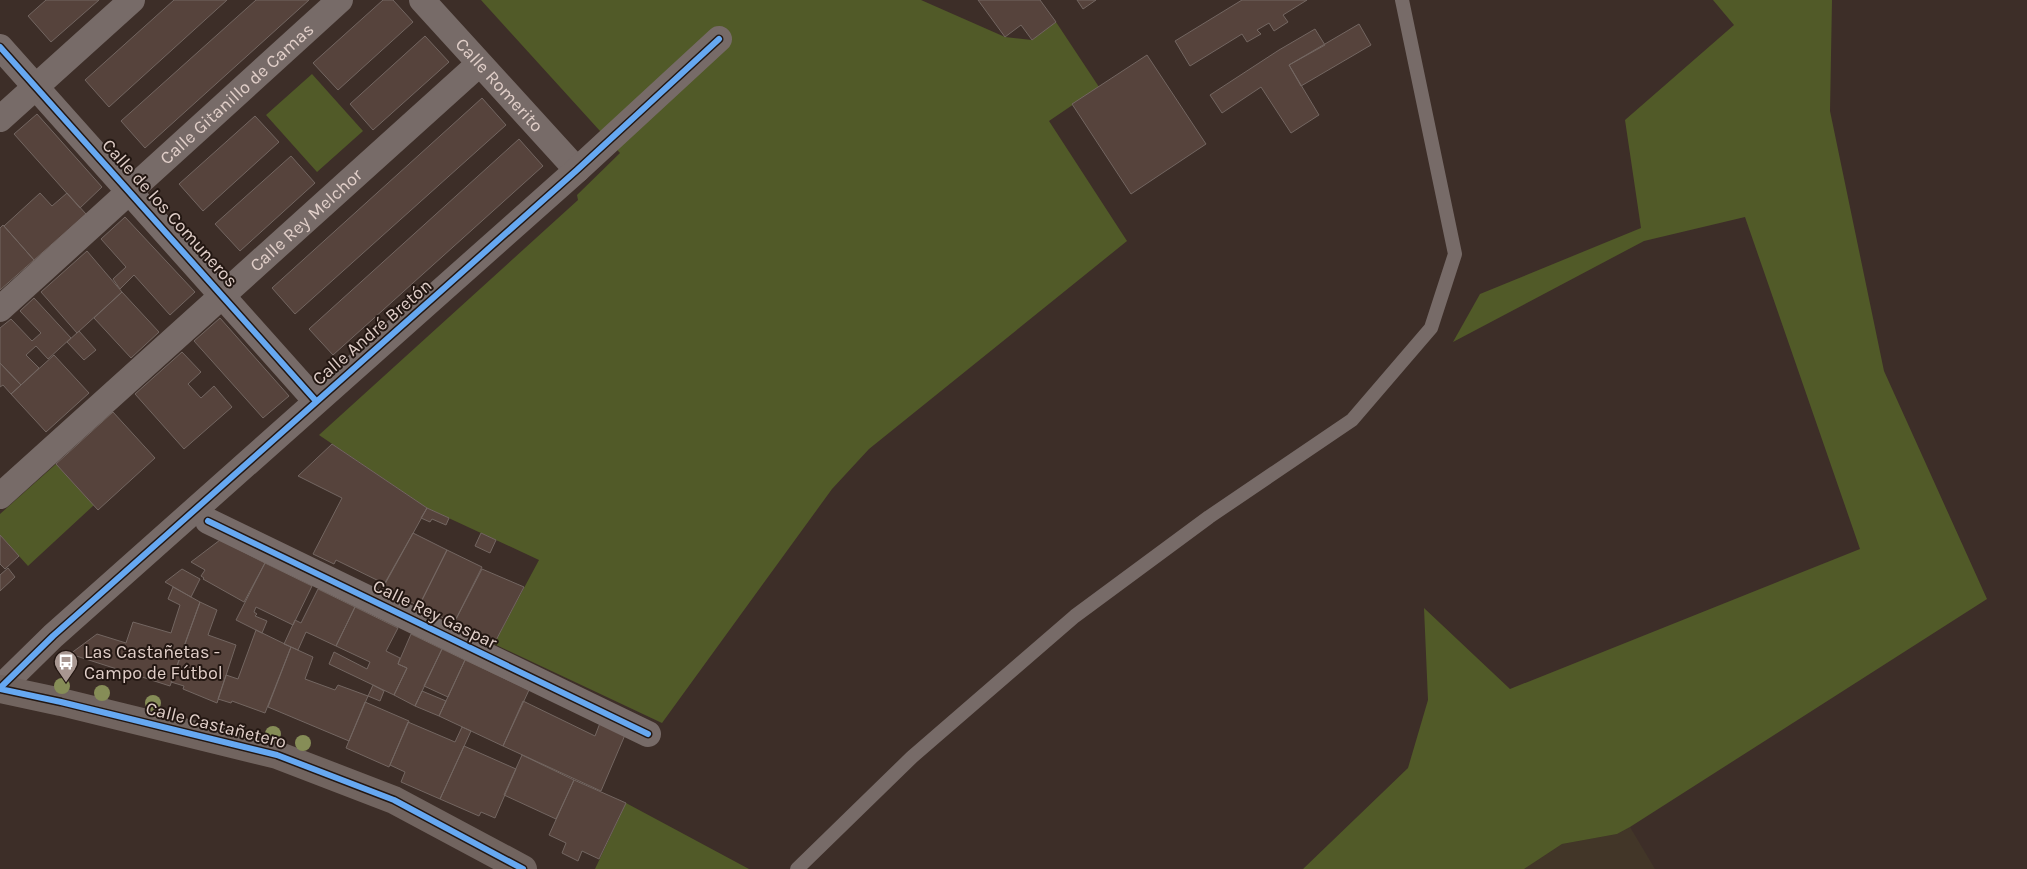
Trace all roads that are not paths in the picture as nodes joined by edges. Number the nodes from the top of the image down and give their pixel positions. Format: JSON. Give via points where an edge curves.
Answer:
{"nodes":[{"id":1,"x":132,"y":0,"type":"edge"},
{"id":2,"x":340,"y":0,"type":"edge"},
{"id":3,"x":422,"y":0,"type":"edge"},
{"id":4,"x":1402,"y":0,"type":"edge"},
{"id":5,"x":719,"y":39,"type":"dead end"},
{"id":6,"x":0,"y":46,"type":"edge"},
{"id":7,"x":479,"y":64,"type":"junction"},
{"id":8,"x":36,"y":86,"type":"junction"},
{"id":9,"x":0,"y":119,"type":"edge"},
{"id":10,"x":577,"y":170,"type":"junction"},
{"id":11,"x":130,"y":193,"type":"junction"},
{"id":12,"x":224,"y":296,"type":"junction"},
{"id":13,"x":0,"y":309,"type":"edge"},
{"id":14,"x":316,"y":401,"type":"junction"},
{"id":15,"x":0,"y":496,"type":"edge"},
{"id":16,"x":208,"y":520,"type":"junction"},
{"id":17,"x":53,"y":636,"type":"junction"},
{"id":18,"x":0,"y":689,"type":"edge"},
{"id":19,"x":648,"y":734,"type":"dead end"},
{"id":20,"x":523,"y":869,"type":"edge"},
{"id":21,"x":798,"y":869,"type":"edge"}],
"edges":[{"from":1,"to":8,"type":"street"},
{"from":2,"to":11,"type":"street","name":"Calle Gitanillo de Camas"},
{"from":3,"to":7,"type":"street","name":"Calle Romerito"},
{"from":4,"to":21,"type":"lane","via":[[1455,254],[1431,328],[1352,420],[1209,516],[1076,616],[912,757]]},
{"from":5,"to":10,"type":"street","name":"Calle André Bretón"},
{"from":6,"to":8,"type":"street","name":"Calle de los Comuneros"},
{"from":7,"to":10,"type":"street","name":"Calle Romerito"},
{"from":7,"to":12,"type":"street","name":"Calle Rey Melchor"},
{"from":8,"to":9,"type":"street"},
{"from":8,"to":11,"type":"street","name":"Calle de los Comuneros"},
{"from":10,"to":14,"type":"street","name":"Calle André Bretón"},
{"from":11,"to":12,"type":"street","name":"Calle de los Comuneros"},
{"from":11,"to":13,"type":"street","name":"Calle Gitanillo de Camas"},
{"from":12,"to":14,"type":"street","name":"Calle de los Comuneros"},
{"from":12,"to":15,"type":"street","name":"Calle Rey Melchor"},
{"from":14,"to":16,"type":"street","name":"Calle André Bretón","via":[[292,440]]},
{"from":14,"to":17,"type":"street","name":"Calle André Bretón"},
{"from":16,"to":17,"type":"street","name":"Calle André Bretón","via":[[129,590]]},
{"from":16,"to":19,"type":"street","name":"Calle Rey Gaspar"},
{"from":17,"to":18,"type":"street","name":"Calle André Bretón"},
{"from":18,"to":20,"type":"street","name":"Calle Castañetero","via":[[277,755],[394,800]]}]}
